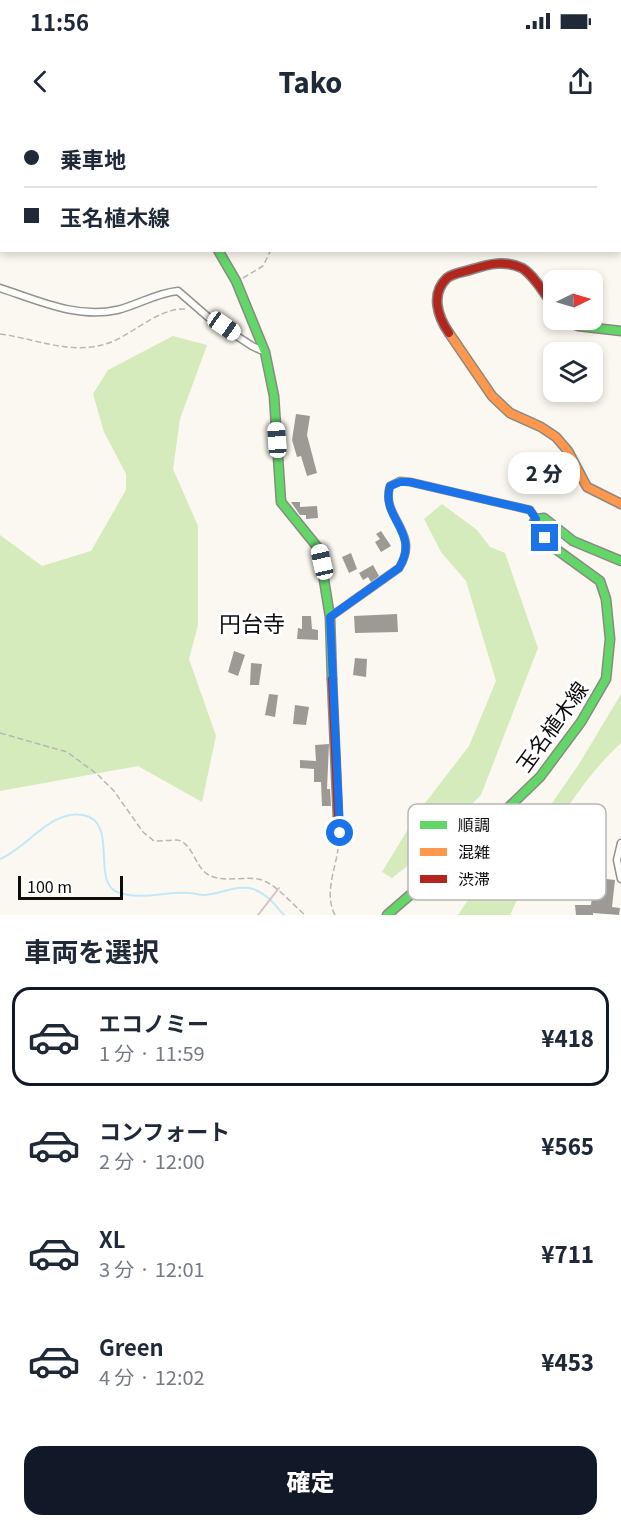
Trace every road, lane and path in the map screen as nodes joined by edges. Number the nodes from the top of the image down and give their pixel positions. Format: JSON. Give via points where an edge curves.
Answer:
{"nodes":[{"id":1,"x":219,"y":252,"type":"edge"},
{"id":2,"x":270,"y":252,"type":"edge"},
{"id":3,"x":236,"y":281,"type":"junction"},
{"id":4,"x":0,"y":288,"type":"edge"},
{"id":5,"x":543,"y":293,"type":"edge"},
{"id":6,"x":200,"y":310,"type":"junction"},
{"id":7,"x":603,"y":328,"type":"edge"},
{"id":8,"x":621,"y":331,"type":"edge"},
{"id":9,"x":0,"y":334,"type":"edge"},
{"id":10,"x":265,"y":352,"type":"junction"},
{"id":11,"x":621,"y":504,"type":"edge"},
{"id":12,"x":536,"y":519,"type":"junction"},
{"id":13,"x":621,"y":561,"type":"edge"},
{"id":14,"x":330,"y":617,"type":"junction"},
{"id":15,"x":0,"y":734,"type":"edge"},
{"id":16,"x":512,"y":804,"type":"edge"},
{"id":17,"x":339,"y":842,"type":"joint"},
{"id":18,"x":621,"y":843,"type":"edge"},
{"id":19,"x":621,"y":879,"type":"edge"},
{"id":20,"x":408,"y":897,"type":"edge"},
{"id":21,"x":304,"y":915,"type":"edge"},
{"id":22,"x":335,"y":915,"type":"edge"},
{"id":23,"x":387,"y":915,"type":"edge"}],
"edges":[{"from":1,"to":3,"type":"main road"},
{"from":2,"to":3,"type":"path","via":[[263,266]]},
{"from":3,"to":10,"type":"main road"},
{"from":4,"to":6,"type":"street","via":[[88,313],[115,310],[164,292],[178,291]]},
{"from":5,"to":11,"type":"main road","via":[[523,269],[492,263],[448,278],[439,289],[437,303],[441,321],[492,396],[510,413],[556,437],[568,451],[586,487]]},
{"from":6,"to":9,"type":"path","via":[[171,311],[100,346],[66,346]]},
{"from":6,"to":10,"type":"street"},
{"from":7,"to":8,"type":"main road"},
{"from":10,"to":14,"type":"main road","via":[[274,396],[281,502],[319,549]]},
{"from":12,"to":13,"type":"main road","via":[[544,518],[573,541]]},
{"from":12,"to":14,"type":"street","via":[[530,510],[504,503],[410,482],[390,486],[389,502],[405,536],[406,557],[399,568]]},
{"from":12,"to":16,"type":"main road","name":"玉名植木線","via":[[536,529],[554,547],[600,581],[610,639],[606,679],[581,722],[540,777]]},
{"from":14,"to":17,"type":"main road"},
{"from":15,"to":21,"type":"path","via":[[67,752],[114,791],[154,841],[180,840],[208,874],[261,880]]},
{"from":17,"to":22,"type":"path","via":[[330,887]]},
{"from":18,"to":19,"type":"street","via":[[616,860]]},
{"from":20,"to":23,"type":"main road","name":"玉名植木線"}]}
